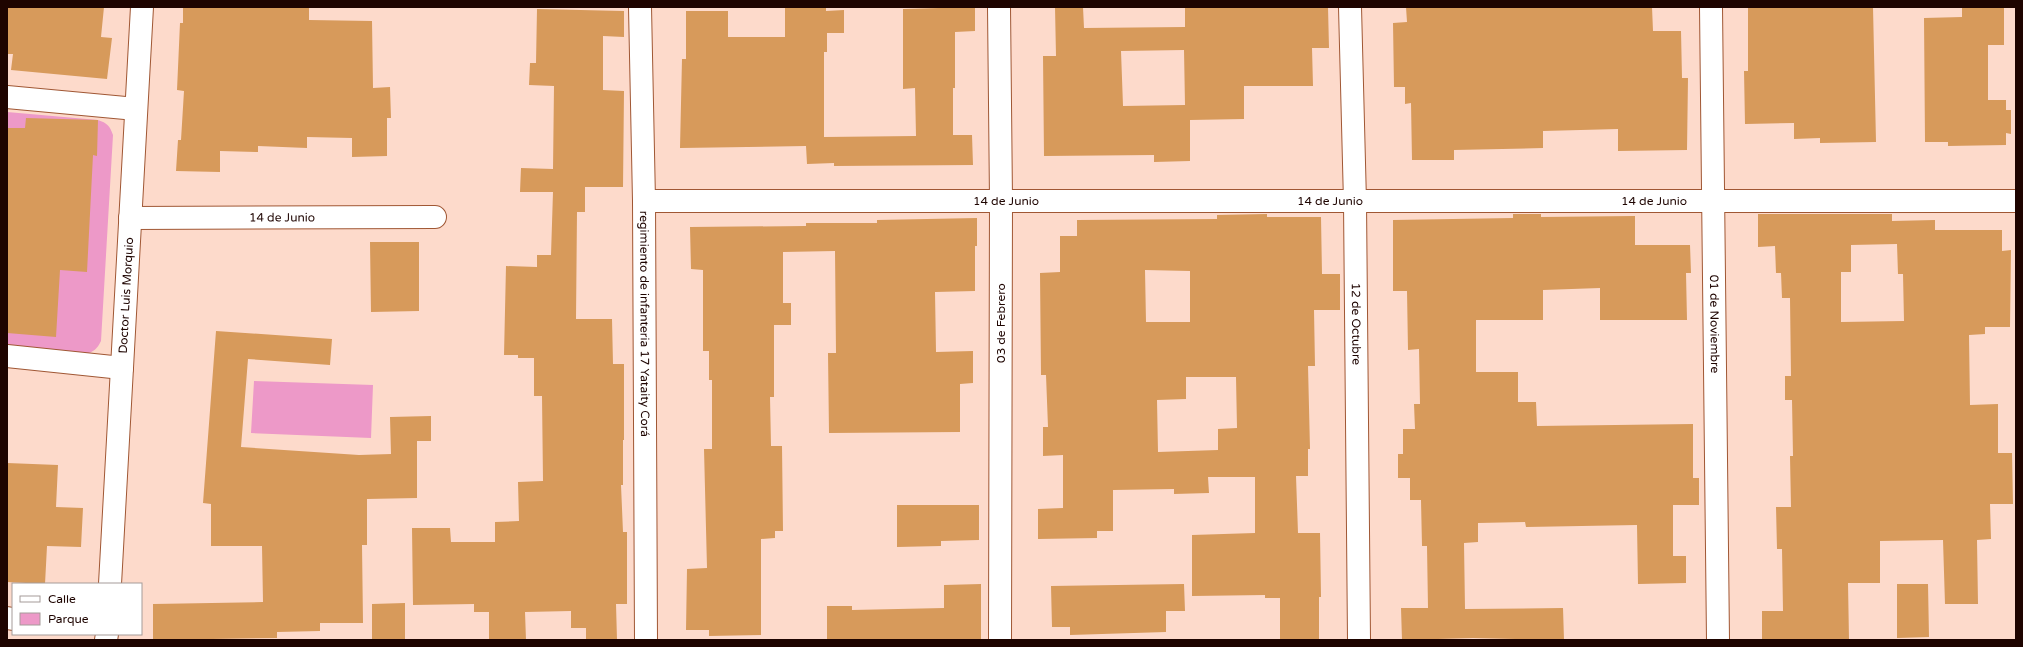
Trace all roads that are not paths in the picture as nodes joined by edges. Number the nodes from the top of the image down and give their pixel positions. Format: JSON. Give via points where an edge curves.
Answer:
{"nodes":[{"id":1,"x":142,"y":7,"type":"edge"},
{"id":2,"x":640,"y":7,"type":"edge"},
{"id":3,"x":999,"y":7,"type":"edge"},
{"id":4,"x":1350,"y":7,"type":"edge"},
{"id":5,"x":1711,"y":7,"type":"edge"},
{"id":6,"x":7,"y":97,"type":"edge"},
{"id":7,"x":136,"y":109,"type":"junction"},
{"id":8,"x":1001,"y":200,"type":"junction"},
{"id":9,"x":644,"y":201,"type":"junction"},
{"id":10,"x":1713,"y":201,"type":"junction"},
{"id":11,"x":2016,"y":201,"type":"edge"},
{"id":12,"x":1355,"y":202,"type":"junction"},
{"id":13,"x":130,"y":218,"type":"junction"},
{"id":14,"x":435,"y":218,"type":"dead end"},
{"id":15,"x":7,"y":356,"type":"edge"},
{"id":16,"x":122,"y":368,"type":"junction"},
{"id":17,"x":110,"y":583,"type":"edge"},
{"id":18,"x":646,"y":640,"type":"edge"},
{"id":19,"x":1000,"y":640,"type":"edge"},
{"id":20,"x":1359,"y":640,"type":"edge"},
{"id":21,"x":1718,"y":640,"type":"edge"}],
"edges":[{"from":1,"to":7,"type":"street","name":"Doctor Luis Morquio"},
{"from":2,"to":9,"type":"street","name":"regimiento de infanteria 17 Yataity Corá"},
{"from":3,"to":8,"type":"street","name":"03 de Febrero"},
{"from":4,"to":12,"type":"street","name":"12 de Octubre"},
{"from":5,"to":10,"type":"street","name":"01 de Noviembre"},
{"from":6,"to":7,"type":"street"},
{"from":7,"to":13,"type":"street","name":"Doctor Luis Morquio"},
{"from":8,"to":9,"type":"street","name":"14 de Junio"},
{"from":8,"to":12,"type":"street","name":"14 de Junio"},
{"from":8,"to":19,"type":"street","name":"03 de Febrero"},
{"from":9,"to":18,"type":"street","name":"regimiento de infanteria 17 Yataity Corá"},
{"from":10,"to":11,"type":"street","name":"14 de Junio"},
{"from":10,"to":12,"type":"street","name":"14 de Junio"},
{"from":10,"to":21,"type":"street","name":"01 de Noviembre"},
{"from":12,"to":20,"type":"street","name":"12 de Octubre"},
{"from":13,"to":14,"type":"street","name":"14 de Junio"},
{"from":13,"to":16,"type":"street","name":"Doctor Luis Morquio"},
{"from":15,"to":16,"type":"street"},
{"from":16,"to":17,"type":"street","name":"Doctor Luis Morquio"}]}
